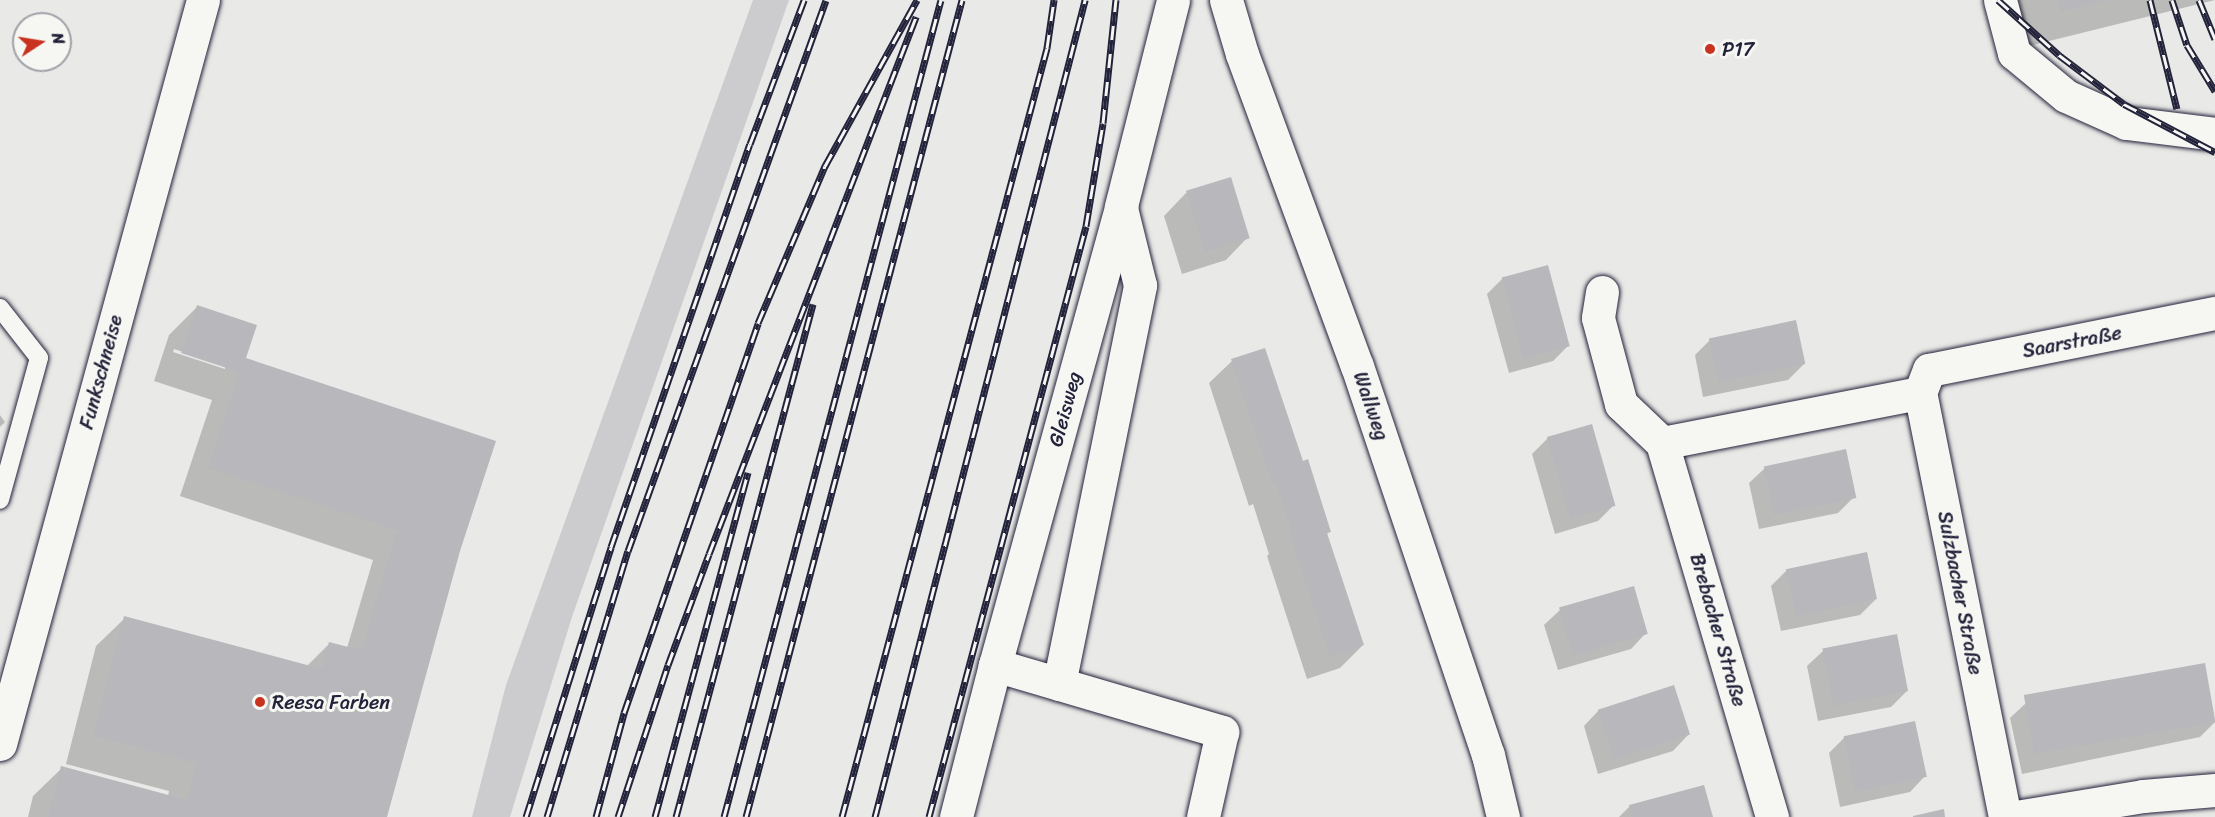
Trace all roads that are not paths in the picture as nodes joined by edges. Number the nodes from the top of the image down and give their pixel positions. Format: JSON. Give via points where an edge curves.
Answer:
{"nodes":[{"id":1,"x":203,"y":0,"type":"edge"},
{"id":2,"x":1173,"y":0,"type":"edge"},
{"id":3,"x":1226,"y":0,"type":"edge"},
{"id":4,"x":2000,"y":0,"type":"edge"},
{"id":5,"x":2215,"y":134,"type":"edge"},
{"id":6,"x":1121,"y":206,"type":"junction"},
{"id":7,"x":1602,"y":292,"type":"dead end"},
{"id":8,"x":0,"y":308,"type":"edge"},
{"id":9,"x":2215,"y":313,"type":"edge"},
{"id":10,"x":1924,"y":382,"type":"junction"},
{"id":11,"x":1662,"y":443,"type":"junction"},
{"id":12,"x":0,"y":500,"type":"edge"},
{"id":13,"x":995,"y":665,"type":"junction"},
{"id":14,"x":1059,"y":684,"type":"junction"},
{"id":15,"x":0,"y":744,"type":"edge"},
{"id":16,"x":2215,"y":790,"type":"edge"},
{"id":17,"x":956,"y":817,"type":"edge"},
{"id":18,"x":1203,"y":817,"type":"edge"},
{"id":19,"x":1503,"y":817,"type":"edge"},
{"id":20,"x":1772,"y":817,"type":"edge"},
{"id":21,"x":2005,"y":817,"type":"edge"},
{"id":22,"x":2016,"y":817,"type":"edge"}],
"edges":[{"from":1,"to":15,"type":"street","name":"Funkschneise"},
{"from":2,"to":6,"type":"street","name":"Gleisweg"},
{"from":3,"to":19,"type":"street","name":"Wallweg","via":[[1242,54],[1357,366],[1488,755]]},
{"from":4,"to":5,"type":"street","via":[[2014,53],[2066,96],[2126,123]]},
{"from":6,"to":13,"type":"street","name":"Gleisweg"},
{"from":6,"to":14,"type":"street","via":[[1140,285]]},
{"from":7,"to":11,"type":"street","via":[[1598,318],[1621,404]]},
{"from":8,"to":12,"type":"lane","via":[[39,358]]},
{"from":9,"to":10,"type":"street","name":"Saarstraße"},
{"from":10,"to":11,"type":"street"},
{"from":10,"to":21,"type":"street","name":"Sulzbacher Straße"},
{"from":11,"to":20,"type":"street","name":"Brebacher Straße"},
{"from":13,"to":14,"type":"street"},
{"from":13,"to":17,"type":"street","name":"Gleisweg"},
{"from":14,"to":18,"type":"street","via":[[1222,732]]},
{"from":16,"to":22,"type":"street","via":[[2143,796]]}]}
